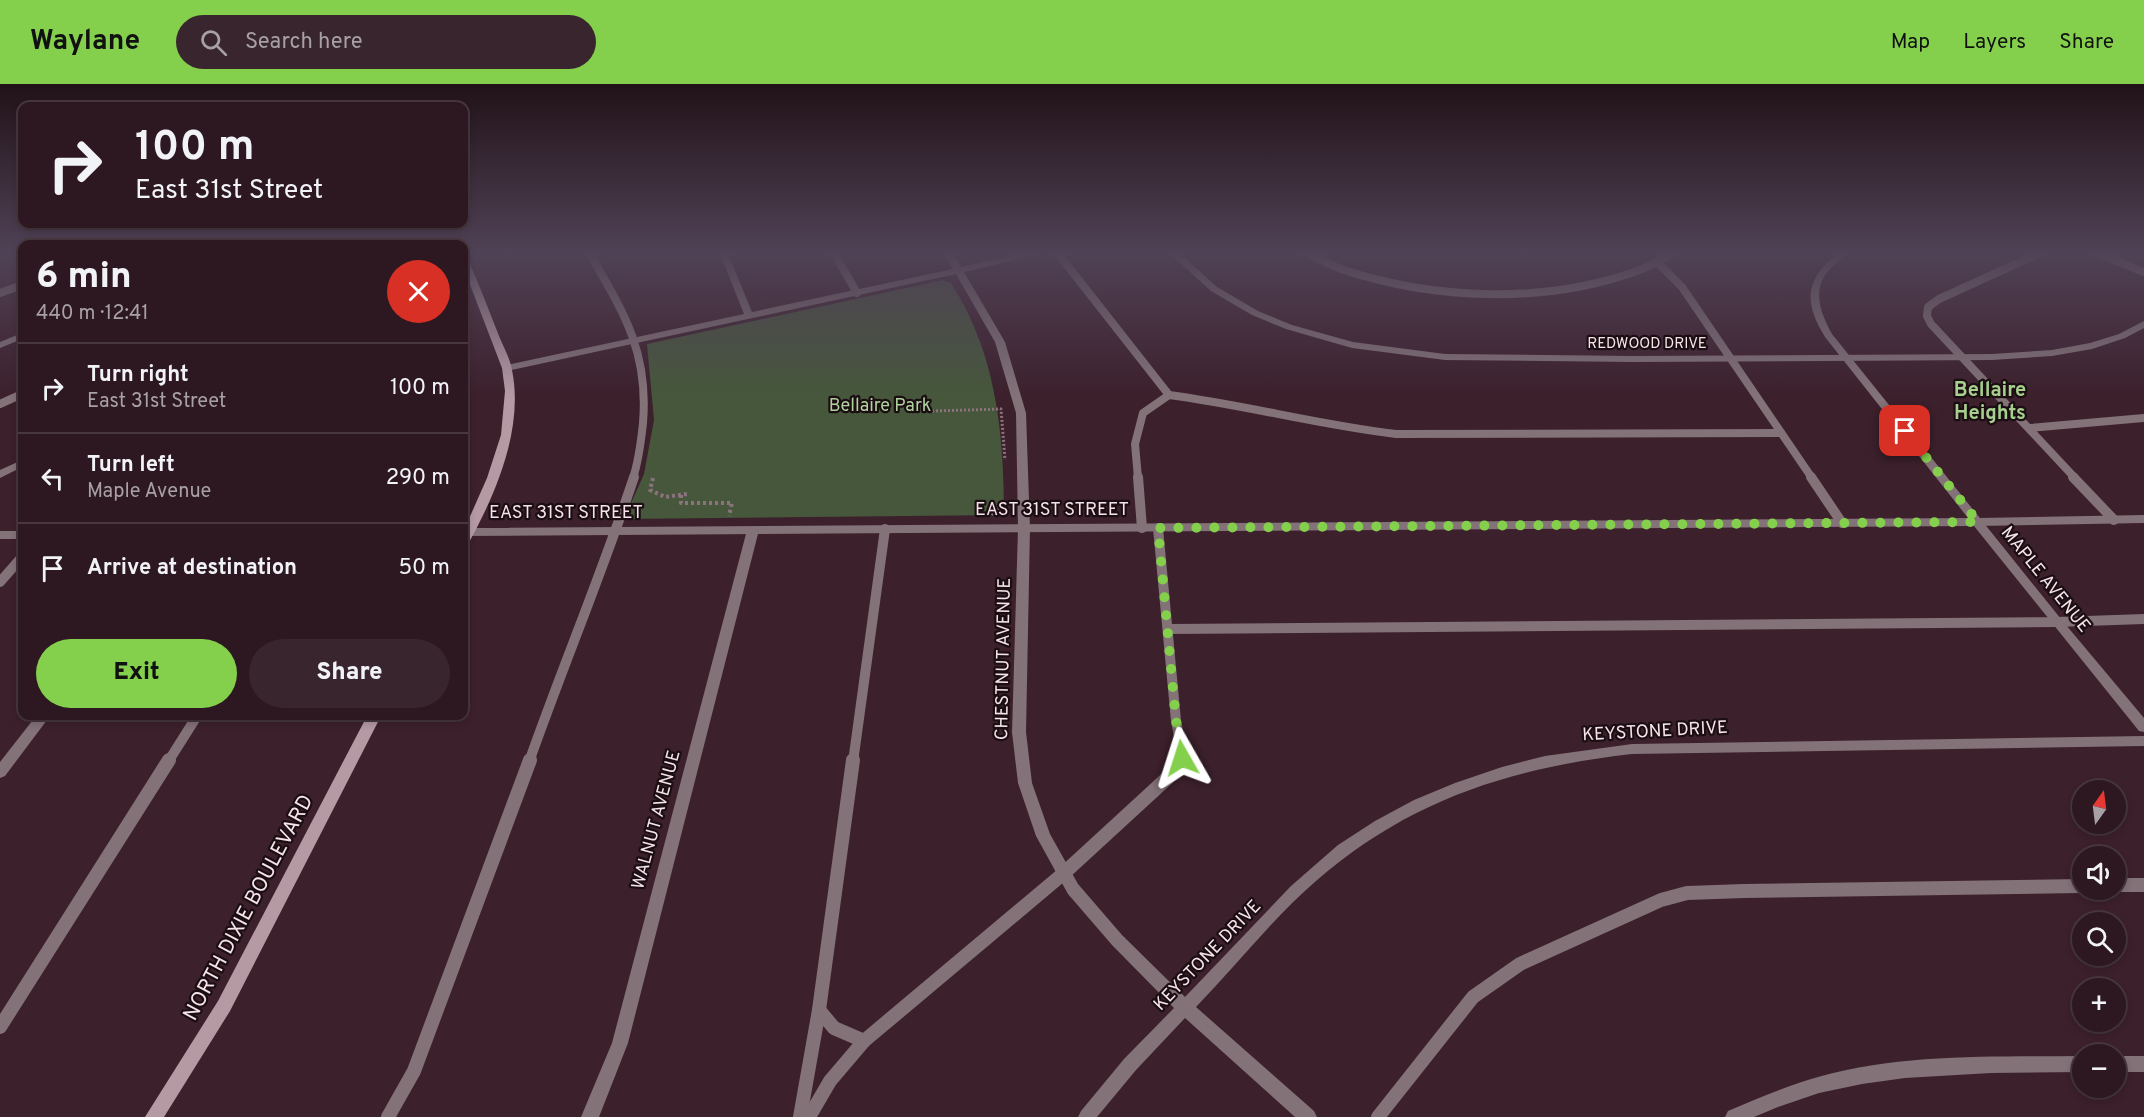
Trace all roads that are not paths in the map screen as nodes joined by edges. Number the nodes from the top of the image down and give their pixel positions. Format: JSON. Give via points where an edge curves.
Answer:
{"nodes":[{"id":1,"x":480,"y":299,"type":"edge"},
{"id":2,"x":616,"y":299,"type":"edge"},
{"id":3,"x":742,"y":299,"type":"edge"},
{"id":4,"x":828,"y":299,"type":"edge"},
{"id":5,"x":975,"y":299,"type":"edge"},
{"id":6,"x":1094,"y":299,"type":"edge"},
{"id":7,"x":1231,"y":299,"type":"edge"},
{"id":8,"x":1691,"y":299,"type":"edge"},
{"id":9,"x":1813,"y":299,"type":"edge"},
{"id":10,"x":1939,"y":299,"type":"edge"},
{"id":11,"x":749,"y":316,"type":"junction"},
{"id":12,"x":2144,"y":324,"type":"edge"},
{"id":13,"x":18,"y":338,"type":"edge"},
{"id":14,"x":632,"y":341,"type":"junction"},
{"id":15,"x":0,"y":345,"type":"edge"},
{"id":16,"x":1845,"y":358,"type":"junction"},
{"id":17,"x":1964,"y":358,"type":"junction"},
{"id":18,"x":1730,"y":359,"type":"junction"},
{"id":19,"x":507,"y":368,"type":"junction"},
{"id":20,"x":1170,"y":395,"type":"junction"},
{"id":21,"x":18,"y":396,"type":"edge"},
{"id":22,"x":0,"y":404,"type":"edge"},
{"id":23,"x":2144,"y":418,"type":"edge"},
{"id":24,"x":2030,"y":428,"type":"junction"},
{"id":25,"x":1780,"y":433,"type":"junction"},
{"id":26,"x":18,"y":465,"type":"edge"},
{"id":27,"x":0,"y":475,"type":"edge"},
{"id":28,"x":2144,"y":519,"type":"edge"},
{"id":29,"x":2115,"y":520,"type":"junction"},
{"id":30,"x":1978,"y":522,"type":"junction"},
{"id":31,"x":1842,"y":523,"type":"junction"},
{"id":32,"x":1024,"y":528,"type":"junction"},
{"id":33,"x":1142,"y":528,"type":"junction"},
{"id":34,"x":1158,"y":528,"type":"junction"},
{"id":35,"x":468,"y":529,"type":"edge"},
{"id":36,"x":885,"y":529,"type":"junction"},
{"id":37,"x":753,"y":530,"type":"junction"},
{"id":38,"x":616,"y":531,"type":"junction"},
{"id":39,"x":0,"y":535,"type":"edge"},
{"id":40,"x":18,"y":535,"type":"edge"},
{"id":41,"x":468,"y":535,"type":"edge"},
{"id":42,"x":18,"y":562,"type":"edge"},
{"id":43,"x":0,"y":582,"type":"edge"},
{"id":44,"x":2144,"y":619,"type":"edge"},
{"id":45,"x":2057,"y":622,"type":"junction"},
{"id":46,"x":1168,"y":629,"type":"junction"},
{"id":47,"x":40,"y":720,"type":"edge"},
{"id":48,"x":194,"y":720,"type":"edge"},
{"id":49,"x":372,"y":720,"type":"edge"},
{"id":50,"x":2144,"y":727,"type":"edge"},
{"id":51,"x":2144,"y":741,"type":"edge"},
{"id":52,"x":0,"y":772,"type":"edge"},
{"id":53,"x":1064,"y":873,"type":"junction"},
{"id":54,"x":2126,"y":885,"type":"edge"},
{"id":55,"x":2144,"y":885,"type":"edge"},
{"id":56,"x":2072,"y":886,"type":"edge"},
{"id":57,"x":1185,"y":1008,"type":"junction"},
{"id":58,"x":819,"y":1010,"type":"junction"},
{"id":59,"x":0,"y":1026,"type":"edge"},
{"id":60,"x":864,"y":1041,"type":"junction"},
{"id":61,"x":2072,"y":1064,"type":"edge"},
{"id":62,"x":2126,"y":1064,"type":"edge"},
{"id":63,"x":2144,"y":1064,"type":"edge"},
{"id":64,"x":154,"y":1117,"type":"edge"},
{"id":65,"x":388,"y":1117,"type":"edge"},
{"id":66,"x":590,"y":1117,"type":"edge"},
{"id":67,"x":801,"y":1117,"type":"edge"},
{"id":68,"x":809,"y":1117,"type":"edge"},
{"id":69,"x":1087,"y":1117,"type":"edge"},
{"id":70,"x":1308,"y":1117,"type":"edge"},
{"id":71,"x":1378,"y":1117,"type":"edge"},
{"id":72,"x":1734,"y":1117,"type":"edge"}],
"edges":[{"from":1,"to":19,"type":"main road"},
{"from":2,"to":14,"type":"lane"},
{"from":3,"to":11,"type":"street"},
{"from":4,"to":11,"type":"street"},
{"from":5,"to":32,"type":"street","name":"CHESTNUT AVENUE","via":[[1000,342],[1021,413]]},
{"from":6,"to":20,"type":"lane"},
{"from":7,"to":18,"type":"street","name":"REDWOOD DRIVE","via":[[1289,327],[1361,347],[1445,357]]},
{"from":8,"to":18,"type":"lane"},
{"from":9,"to":16,"type":"street","name":"MAPLE AVENUE","via":[[1822,326]]},
{"from":10,"to":17,"type":"lane","via":[[1928,307],[1929,320]]},
{"from":11,"to":14,"type":"street"},
{"from":12,"to":17,"type":"street","name":"REDWOOD DRIVE","via":[[2115,339],[2074,350]]},
{"from":13,"to":15,"type":"street"},
{"from":14,"to":19,"type":"street"},
{"from":14,"to":38,"type":"lane","via":[[643,376],[643,426],[636,470]]},
{"from":16,"to":17,"type":"street","name":"REDWOOD DRIVE"},
{"from":16,"to":18,"type":"street","name":"REDWOOD DRIVE"},
{"from":16,"to":30,"type":"street","name":"MAPLE AVENUE"},
{"from":17,"to":24,"type":"lane"},
{"from":18,"to":25,"type":"lane"},
{"from":19,"to":35,"type":"main road","via":[[510,419],[500,462]]},
{"from":20,"to":25,"type":"lane","via":[[1396,434]]},
{"from":20,"to":33,"type":"lane","via":[[1143,413],[1134,444]]},
{"from":21,"to":22,"type":"lane"},
{"from":23,"to":24,"type":"lane"},
{"from":24,"to":29,"type":"lane"},
{"from":25,"to":31,"type":"lane"},
{"from":26,"to":27,"type":"street"},
{"from":28,"to":29,"type":"street","name":"EAST 31ST STREET"},
{"from":29,"to":30,"type":"street","name":"EAST 31ST STREET"},
{"from":30,"to":31,"type":"street","name":"EAST 31ST STREET"},
{"from":30,"to":45,"type":"street","name":"MAPLE AVENUE"},
{"from":31,"to":34,"type":"street","name":"EAST 31ST STREET"},
{"from":32,"to":33,"type":"street","name":"EAST 31ST STREET"},
{"from":32,"to":36,"type":"street","name":"EAST 31ST STREET"},
{"from":32,"to":53,"type":"street","name":"CHESTNUT AVENUE","via":[[1019,732],[1025,783],[1043,836]]},
{"from":33,"to":34,"type":"street","name":"EAST 31ST STREET"},
{"from":34,"to":46,"type":"lane"},
{"from":36,"to":37,"type":"street","name":"EAST 31ST STREET"},
{"from":36,"to":58,"type":"lane"},
{"from":37,"to":38,"type":"street","name":"EAST 31ST STREET"},
{"from":37,"to":66,"type":"street","name":"WALNUT AVENUE","via":[[620,1043]]},
{"from":38,"to":41,"type":"street","name":"EAST 31ST STREET"},
{"from":38,"to":65,"type":"lane","via":[[414,1071]]},
{"from":39,"to":40,"type":"street"},
{"from":42,"to":43,"type":"lane"},
{"from":44,"to":45,"type":"lane"},
{"from":45,"to":46,"type":"lane"},
{"from":45,"to":50,"type":"street","name":"MAPLE AVENUE"},
{"from":46,"to":53,"type":"lane","via":[[1182,758],[1175,771]]},
{"from":47,"to":52,"type":"street"},
{"from":48,"to":59,"type":"lane"},
{"from":49,"to":64,"type":"main road","name":"NORTH DIXIE BOULEVARD","via":[[224,1006]]},
{"from":51,"to":57,"type":"street","name":"KEYSTONE DRIVE","via":[[1662,748],[1580,754],[1512,769],[1416,806],[1334,858]]},
{"from":53,"to":57,"type":"street","name":"CHESTNUT AVENUE","via":[[1117,940]]},
{"from":53,"to":60,"type":"lane"},
{"from":54,"to":55,"type":"lane"},
{"from":56,"to":71,"type":"lane","via":[[1744,891],[1687,893],[1661,900],[1520,964],[1473,997]]},
{"from":57,"to":69,"type":"street","name":"KEYSTONE DRIVE","via":[[1118,1078]]},
{"from":57,"to":70,"type":"street","name":"CHESTNUT AVENUE"},
{"from":58,"to":60,"type":"lane","via":[[834,1028]]},
{"from":58,"to":67,"type":"lane"},
{"from":60,"to":68,"type":"lane","via":[[830,1081]]},
{"from":61,"to":72,"type":"street","via":[[1890,1070],[1820,1084]]},
{"from":62,"to":63,"type":"street"}]}
